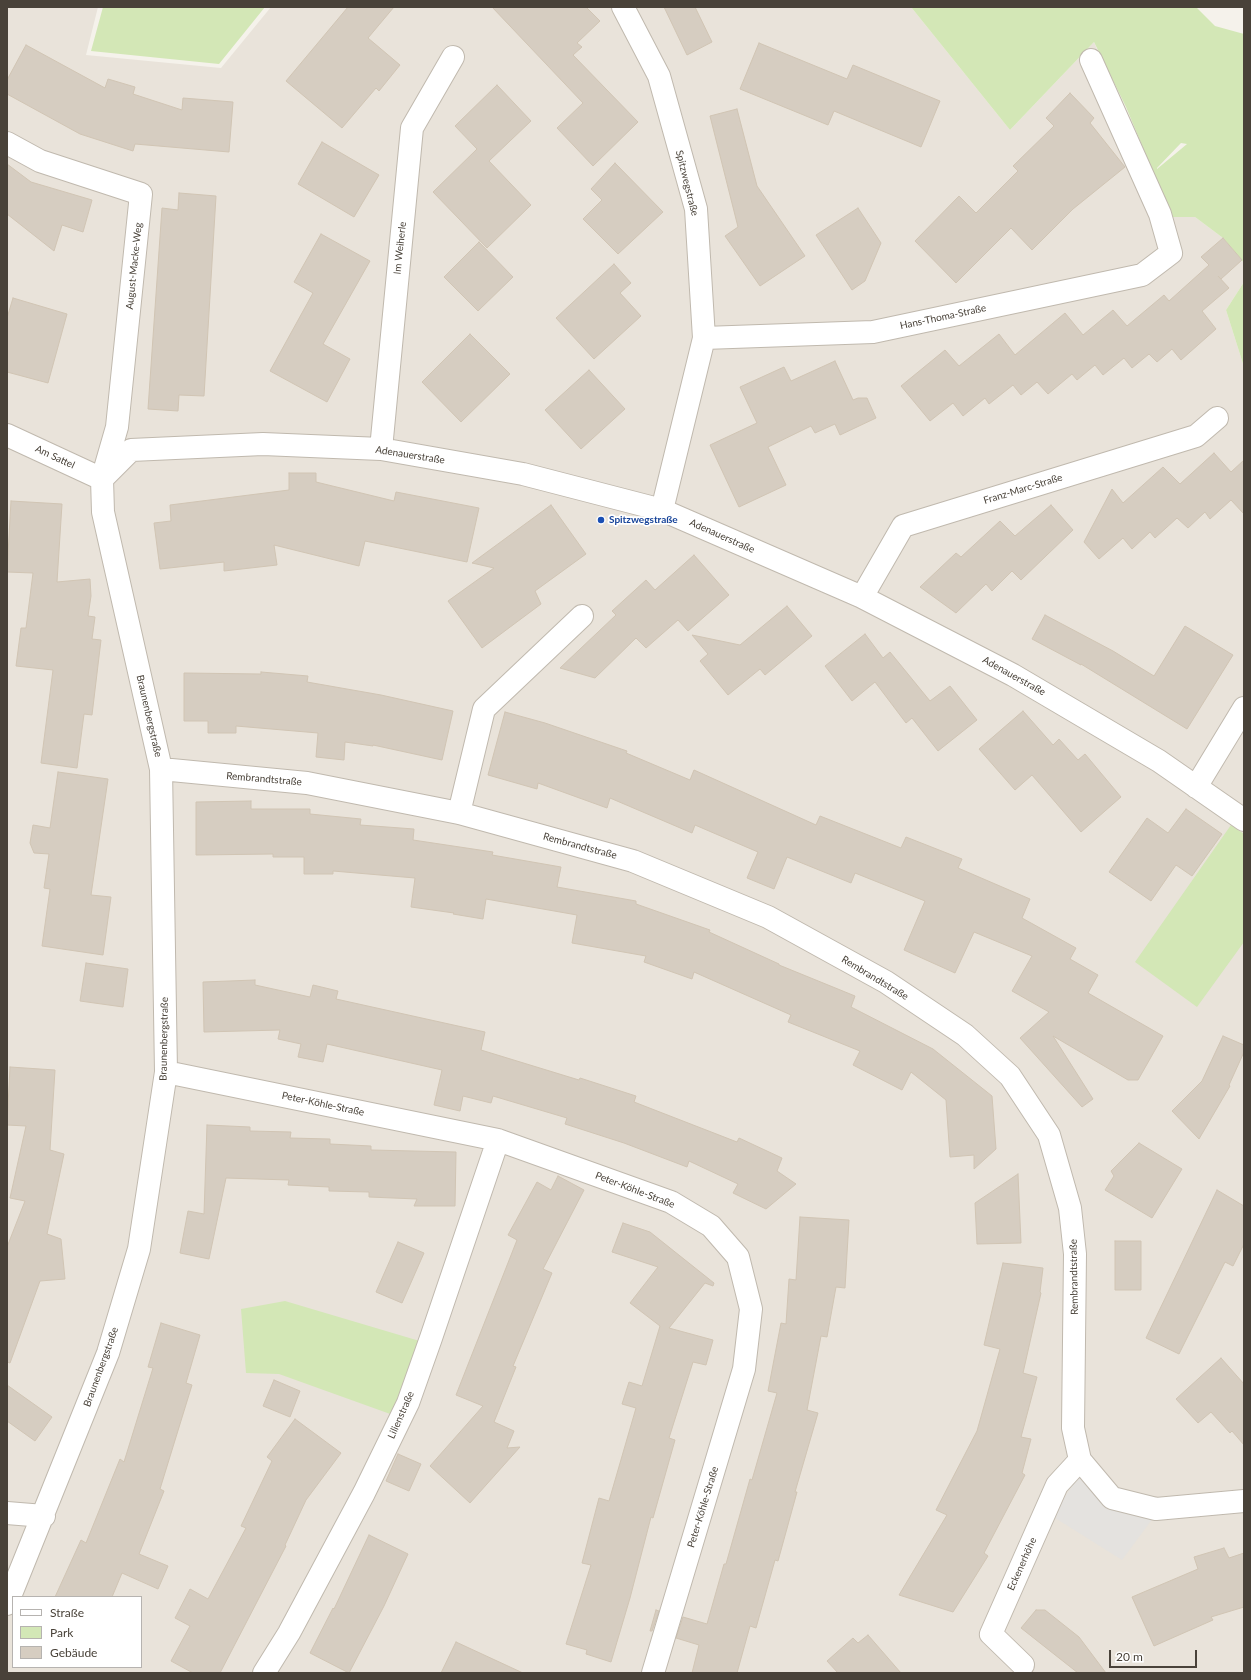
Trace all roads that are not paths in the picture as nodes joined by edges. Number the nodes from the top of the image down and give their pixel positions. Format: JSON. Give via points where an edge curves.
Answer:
{"nodes":[{"id":1,"x":623,"y":7,"type":"edge"},
{"id":2,"x":453,"y":57,"type":"dead end"},
{"id":3,"x":1091,"y":60,"type":"dead end"},
{"id":4,"x":7,"y":143,"type":"edge"},
{"id":5,"x":704,"y":338,"type":"junction"},
{"id":6,"x":1217,"y":418,"type":"dead end"},
{"id":7,"x":7,"y":435,"type":"edge"},
{"id":8,"x":381,"y":449,"type":"junction"},
{"id":9,"x":102,"y":479,"type":"junction"},
{"id":10,"x":662,"y":510,"type":"junction"},
{"id":11,"x":862,"y":597,"type":"junction"},
{"id":12,"x":582,"y":616,"type":"dead end"},
{"id":13,"x":1244,"y":708,"type":"edge"},
{"id":14,"x":161,"y":769,"type":"junction"},
{"id":15,"x":1196,"y":787,"type":"junction"},
{"id":16,"x":459,"y":813,"type":"junction"},
{"id":17,"x":1244,"y":820,"type":"edge"},
{"id":18,"x":166,"y":1072,"type":"junction"},
{"id":19,"x":498,"y":1140,"type":"junction"},
{"id":20,"x":1080,"y":1460,"type":"junction"},
{"id":21,"x":1244,"y":1501,"type":"edge"},
{"id":22,"x":7,"y":1513,"type":"edge"},
{"id":23,"x":44,"y":1516,"type":"junction"},
{"id":24,"x":7,"y":1604,"type":"edge"},
{"id":25,"x":1023,"y":1665,"type":"dead end"},
{"id":26,"x":264,"y":1673,"type":"edge"},
{"id":27,"x":653,"y":1673,"type":"edge"}],
"edges":[{"from":1,"to":5,"type":"street","name":"Spitzwegstraße","via":[[659,76],[696,209]]},
{"from":2,"to":8,"type":"street","name":"Im Weiherle","via":[[412,128]]},
{"from":3,"to":5,"type":"street","name":"Hans-Thoma-Straße","via":[[1160,214],[1172,253],[1142,275],[873,332]]},
{"from":4,"to":9,"type":"street","name":"August-Macke-Weg","via":[[40,161],[141,194],[117,427]]},
{"from":5,"to":10,"type":"street","name":"Spitzwegstraße"},
{"from":6,"to":11,"type":"street","name":"Franz-Marc-Straße","via":[[1196,436],[903,526]]},
{"from":7,"to":9,"type":"street","name":"Am Sattel"},
{"from":8,"to":9,"type":"street","name":"Adenauerstraße","via":[[263,444],[131,450]]},
{"from":8,"to":10,"type":"street","name":"Adenauerstraße","via":[[523,474]]},
{"from":9,"to":14,"type":"street","name":"Braunenbergstraße","via":[[103,512]]},
{"from":10,"to":11,"type":"street","name":"Adenauerstraße"},
{"from":11,"to":15,"type":"street","name":"Adenauerstraße","via":[[1013,675],[1159,761]]},
{"from":12,"to":16,"type":"street","via":[[484,709]]},
{"from":13,"to":15,"type":"street"},
{"from":14,"to":16,"type":"street","name":"Rembrandtstraße","via":[[307,783]]},
{"from":14,"to":18,"type":"street","name":"Braunenbergstraße"},
{"from":15,"to":17,"type":"street","name":"Adenauerstraße"},
{"from":16,"to":20,"type":"street","name":"Rembrandtstraße","via":[[633,861],[768,917],[886,982],[964,1035],[1010,1076],[1049,1135],[1070,1208],[1075,1254],[1073,1428]]},
{"from":18,"to":19,"type":"street","name":"Peter-Köhle-Straße"},
{"from":18,"to":23,"type":"street","name":"Braunenbergstraße","via":[[139,1249],[108,1353]]},
{"from":19,"to":26,"type":"street","name":"Lilienstraße","via":[[408,1403],[364,1493],[289,1633]]},
{"from":19,"to":27,"type":"street","name":"Peter-Köhle-Straße","via":[[671,1202],[711,1226],[738,1257],[751,1309],[744,1369]]},
{"from":20,"to":21,"type":"street","name":"Rembrandtstraße","via":[[1112,1498],[1156,1509]]},
{"from":20,"to":25,"type":"street","name":"Eckenerhöhe","via":[[1057,1485],[991,1634]]},
{"from":22,"to":23,"type":"street"},
{"from":23,"to":24,"type":"street","name":"Braunenbergstraße"}]}
